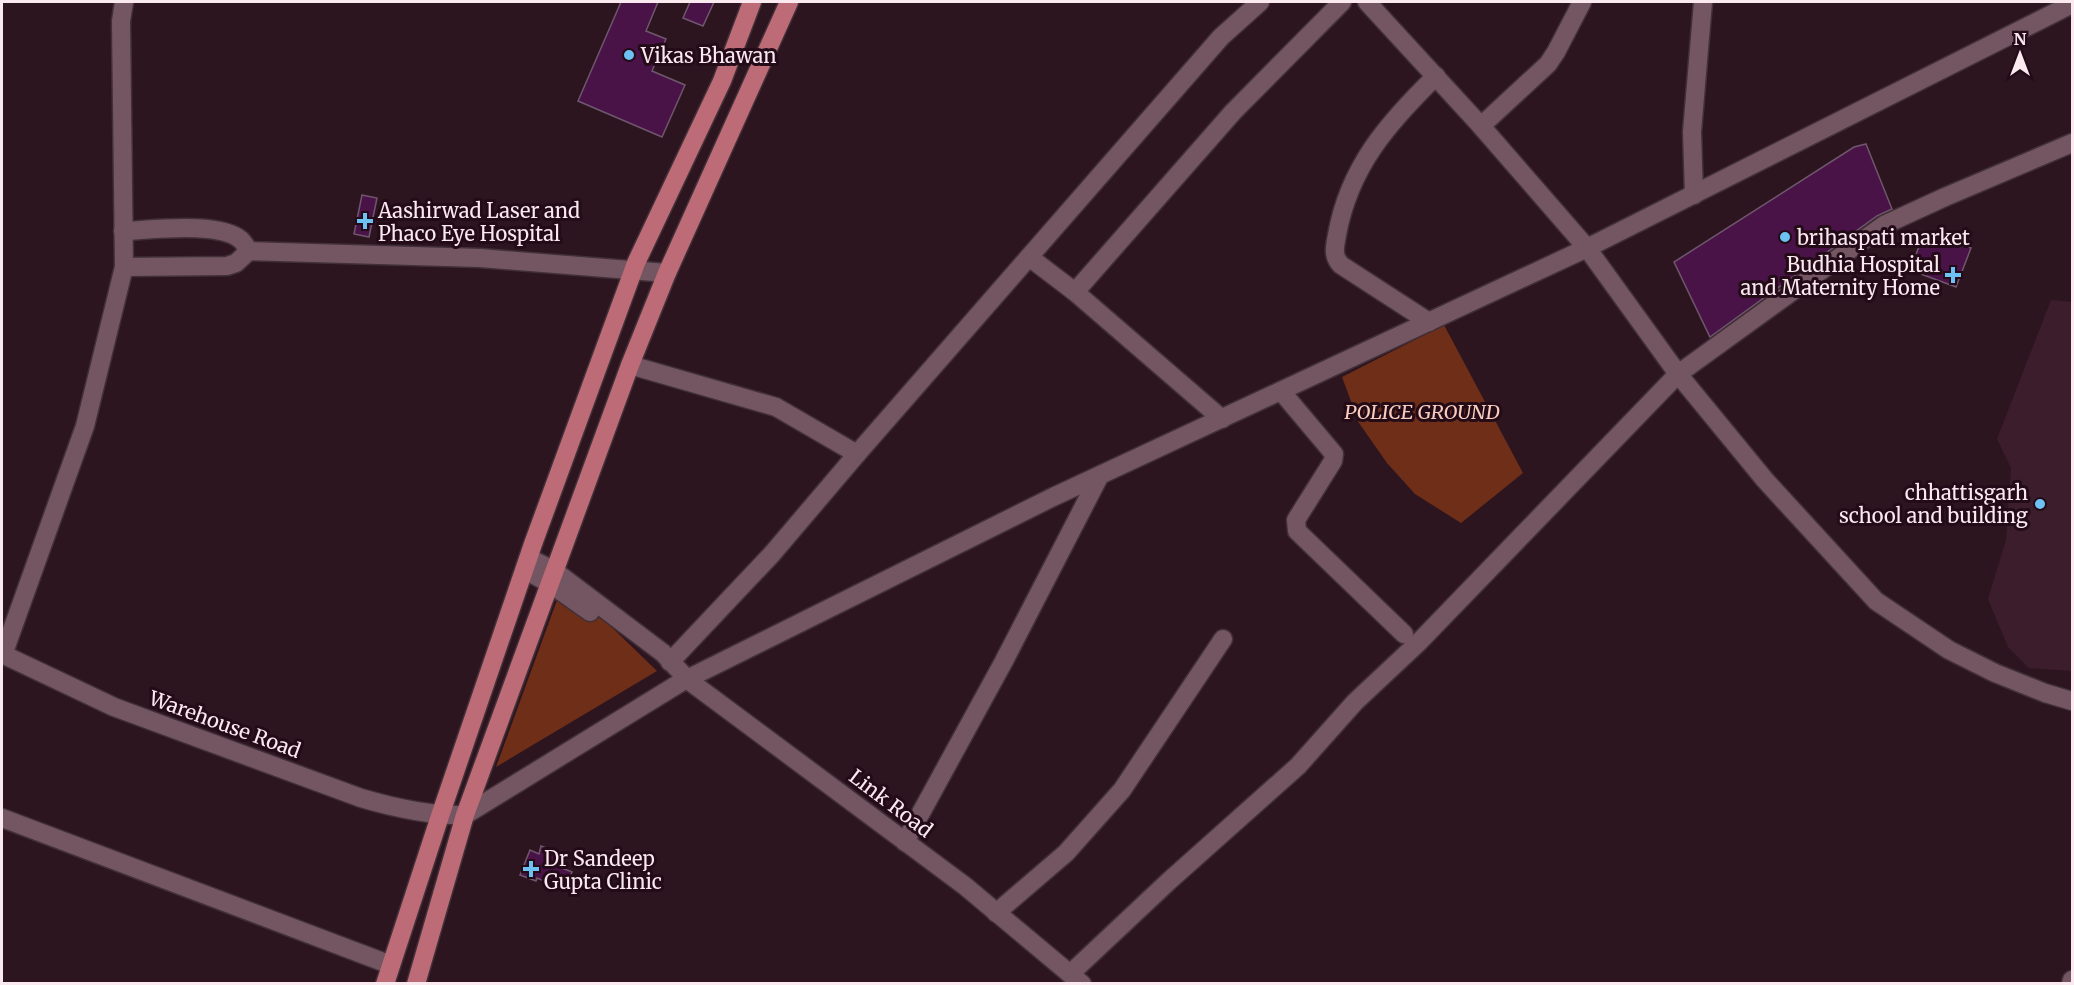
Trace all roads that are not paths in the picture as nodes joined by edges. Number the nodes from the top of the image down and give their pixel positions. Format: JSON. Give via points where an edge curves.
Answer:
{"nodes":[{"id":1,"x":124,"y":2,"type":"edge"},
{"id":2,"x":752,"y":2,"type":"edge"},
{"id":3,"x":789,"y":2,"type":"edge"},
{"id":4,"x":1260,"y":2,"type":"edge"},
{"id":5,"x":1342,"y":2,"type":"edge"},
{"id":6,"x":1367,"y":2,"type":"edge"},
{"id":7,"x":1582,"y":2,"type":"edge"},
{"id":8,"x":1703,"y":2,"type":"edge"},
{"id":9,"x":2073,"y":4,"type":"edge"},
{"id":10,"x":1436,"y":76,"type":"junction"},
{"id":11,"x":1481,"y":126,"type":"junction"},
{"id":12,"x":2073,"y":143,"type":"edge"},
{"id":13,"x":1694,"y":195,"type":"junction"},
{"id":14,"x":123,"y":231,"type":"junction"},
{"id":15,"x":1587,"y":248,"type":"junction"},
{"id":16,"x":249,"y":251,"type":"junction"},
{"id":17,"x":1029,"y":257,"type":"junction"},
{"id":18,"x":124,"y":267,"type":"junction"},
{"id":19,"x":633,"y":269,"type":"junction"},
{"id":20,"x":667,"y":273,"type":"junction"},
{"id":21,"x":1075,"y":292,"type":"junction"},
{"id":22,"x":1429,"y":322,"type":"junction"},
{"id":23,"x":630,"y":365,"type":"junction"},
{"id":24,"x":1678,"y":374,"type":"junction"},
{"id":25,"x":1281,"y":391,"type":"junction"},
{"id":26,"x":1222,"y":418,"type":"junction"},
{"id":27,"x":857,"y":454,"type":"junction"},
{"id":28,"x":1100,"y":475,"type":"junction"},
{"id":29,"x":527,"y":564,"type":"junction"},
{"id":30,"x":551,"y":577,"type":"junction"},
{"id":31,"x":1404,"y":634,"type":"dead end"},
{"id":32,"x":1223,"y":639,"type":"dead end"},
{"id":33,"x":2,"y":654,"type":"edge"},
{"id":34,"x":670,"y":662,"type":"junction"},
{"id":35,"x":688,"y":680,"type":"junction"},
{"id":36,"x":2073,"y":701,"type":"edge"},
{"id":37,"x":465,"y":815,"type":"junction"},
{"id":38,"x":440,"y":816,"type":"junction"},
{"id":39,"x":2,"y":818,"type":"edge"},
{"id":40,"x":905,"y":842,"type":"junction"},
{"id":41,"x":996,"y":913,"type":"junction"},
{"id":42,"x":391,"y":965,"type":"junction"},
{"id":43,"x":1076,"y":979,"type":"edge"},
{"id":44,"x":385,"y":984,"type":"edge"},
{"id":45,"x":416,"y":984,"type":"edge"}],
"edges":[{"from":1,"to":14,"type":"street"},
{"from":2,"to":19,"type":"main road","via":[[722,81]]},
{"from":3,"to":20,"type":"main road"},
{"from":4,"to":17,"type":"street","via":[[1221,37]]},
{"from":5,"to":21,"type":"street","via":[[1233,112]]},
{"from":6,"to":10,"type":"street"},
{"from":7,"to":11,"type":"street","via":[[1548,64]]},
{"from":8,"to":13,"type":"street","via":[[1692,132]]},
{"from":9,"to":13,"type":"street"},
{"from":10,"to":11,"type":"street"},
{"from":10,"to":22,"type":"street","via":[[1398,113],[1370,149],[1342,211],[1334,250],[1341,265]]},
{"from":11,"to":15,"type":"street"},
{"from":12,"to":24,"type":"street","via":[[1884,225]]},
{"from":13,"to":15,"type":"street"},
{"from":14,"to":16,"type":"street","via":[[222,231],[240,239]]},
{"from":14,"to":18,"type":"street"},
{"from":15,"to":22,"type":"street"},
{"from":15,"to":24,"type":"street"},
{"from":16,"to":18,"type":"street","via":[[227,266]]},
{"from":16,"to":19,"type":"street","via":[[480,258]]},
{"from":17,"to":21,"type":"street"},
{"from":17,"to":27,"type":"street"},
{"from":18,"to":33,"type":"street","via":[[85,426]]},
{"from":19,"to":20,"type":"street"},
{"from":19,"to":29,"type":"main road"},
{"from":20,"to":23,"type":"main road"},
{"from":21,"to":26,"type":"street"},
{"from":22,"to":25,"type":"street"},
{"from":23,"to":27,"type":"street","via":[[776,407]]},
{"from":23,"to":30,"type":"main road"},
{"from":24,"to":36,"type":"street","via":[[1765,480],[1876,601],[1976,664]]},
{"from":24,"to":43,"type":"street","via":[[1419,642],[1355,702],[1298,766],[1169,881]]},
{"from":25,"to":26,"type":"street"},
{"from":25,"to":31,"type":"street","via":[[1334,454],[1296,520],[1297,531]]},
{"from":26,"to":28,"type":"street"},
{"from":27,"to":34,"type":"street","via":[[772,554]]},
{"from":28,"to":35,"type":"street"},
{"from":28,"to":40,"type":"street"},
{"from":29,"to":30,"type":"street","name":"Link Road"},
{"from":29,"to":38,"type":"main road"},
{"from":30,"to":34,"type":"street","name":"Link Road","via":[[663,653]]},
{"from":30,"to":37,"type":"main road"},
{"from":32,"to":41,"type":"street","via":[[1122,790],[1066,853]]},
{"from":33,"to":38,"type":"street","name":"Warehouse Road","via":[[125,711],[362,798]]},
{"from":34,"to":35,"type":"street","name":"Link Road"},
{"from":35,"to":37,"type":"street"},
{"from":35,"to":40,"type":"street","name":"Link Road"},
{"from":37,"to":38,"type":"street","name":"Warehouse Road"},
{"from":37,"to":45,"type":"main road"},
{"from":38,"to":42,"type":"main road"},
{"from":39,"to":42,"type":"street"},
{"from":40,"to":41,"type":"street","name":"Link Road"},
{"from":41,"to":43,"type":"street","name":"Link Road"},
{"from":42,"to":44,"type":"main road"}]}
